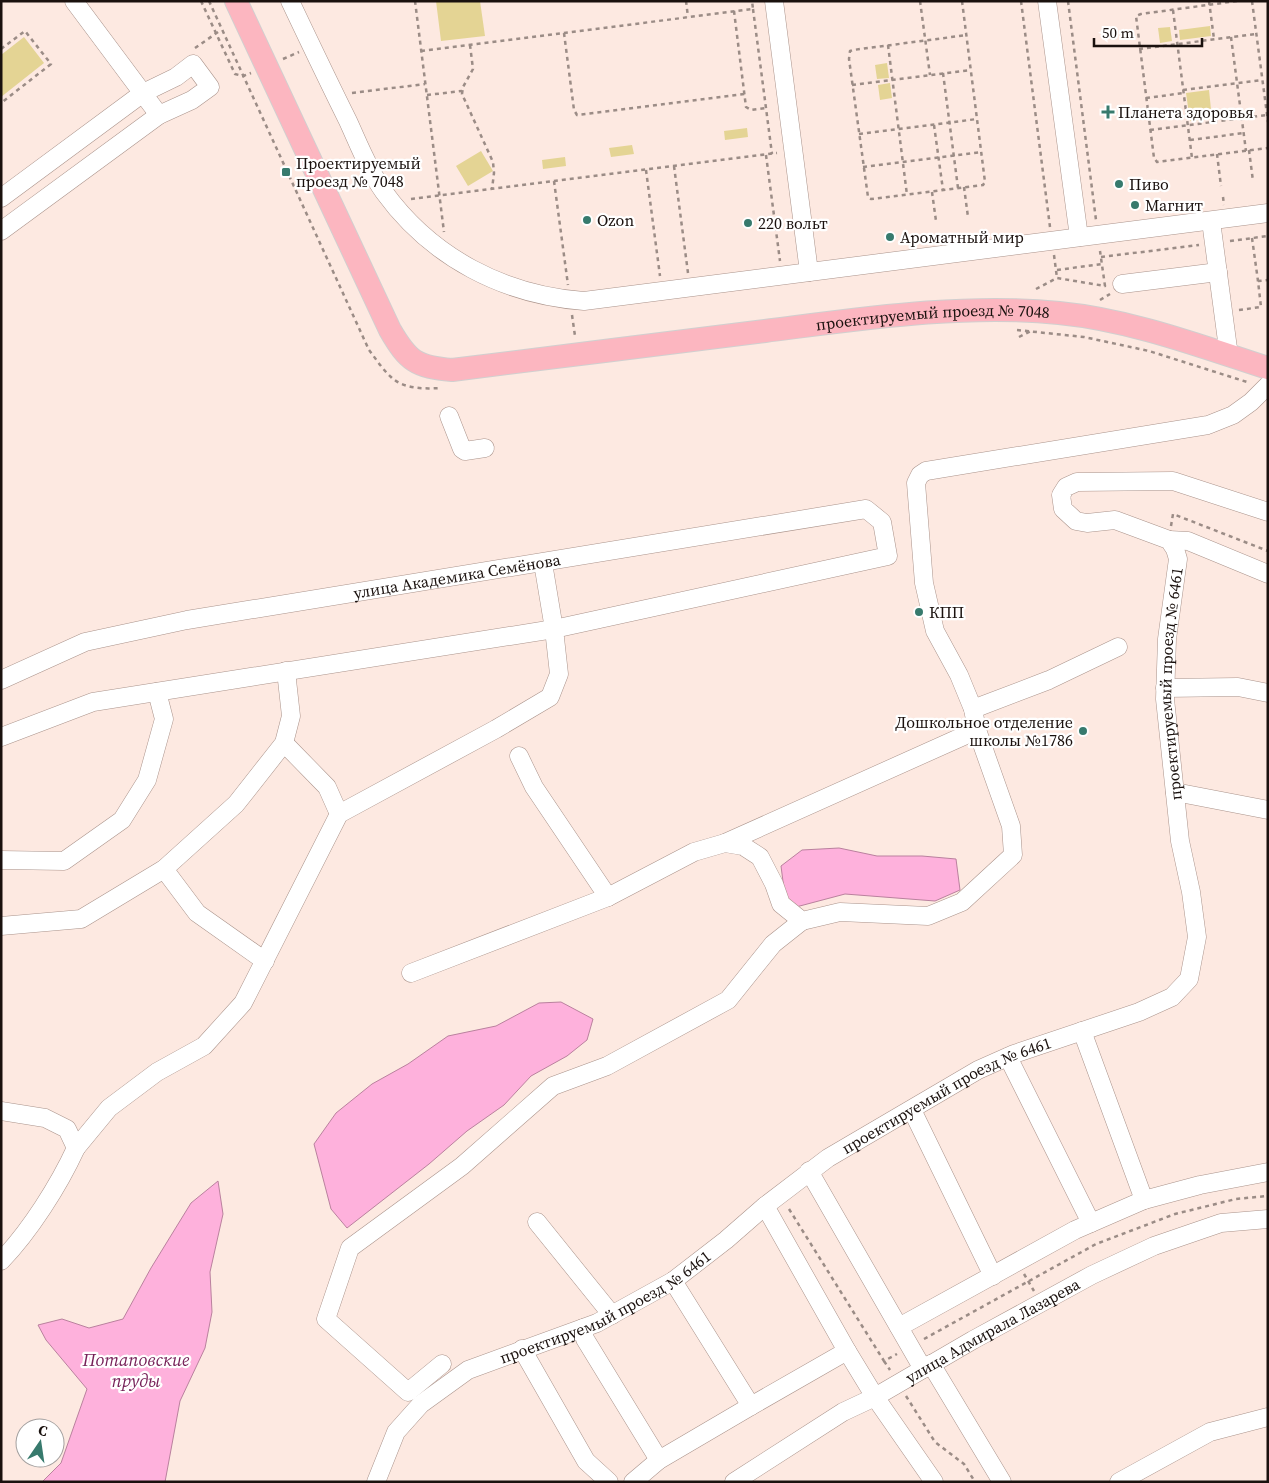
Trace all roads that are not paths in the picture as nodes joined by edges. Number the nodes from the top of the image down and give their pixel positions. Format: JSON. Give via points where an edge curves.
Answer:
{"nodes":[{"id":1,"x":74,"y":1,"type":"edge"},
{"id":2,"x":236,"y":1,"type":"edge"},
{"id":3,"x":290,"y":1,"type":"edge"},
{"id":4,"x":774,"y":1,"type":"edge"},
{"id":5,"x":1047,"y":1,"type":"edge"},
{"id":6,"x":143,"y":93,"type":"junction"},
{"id":7,"x":159,"y":115,"type":"junction"},
{"id":8,"x":1,"y":198,"type":"edge"},
{"id":9,"x":1268,"y":213,"type":"edge"},
{"id":10,"x":1211,"y":221,"type":"junction"},
{"id":11,"x":1,"y":231,"type":"edge"},
{"id":12,"x":1079,"y":237,"type":"junction"},
{"id":13,"x":808,"y":265,"type":"junction"},
{"id":14,"x":1218,"y":272,"type":"junction"},
{"id":15,"x":1122,"y":284,"type":"dead end"},
{"id":16,"x":1229,"y":356,"type":"junction"},
{"id":17,"x":1268,"y":368,"type":"edge"},
{"id":18,"x":1268,"y":385,"type":"edge"},
{"id":19,"x":449,"y":416,"type":"dead end"},
{"id":20,"x":485,"y":448,"type":"dead end"},
{"id":21,"x":1268,"y":512,"type":"edge"},
{"id":22,"x":1172,"y":545,"type":"junction"},
{"id":23,"x":543,"y":563,"type":"junction"},
{"id":24,"x":1268,"y":574,"type":"edge"},
{"id":25,"x":554,"y":629,"type":"junction"},
{"id":26,"x":1118,"y":647,"type":"dead end"},
{"id":27,"x":286,"y":671,"type":"junction"},
{"id":28,"x":1,"y":680,"type":"edge"},
{"id":29,"x":1165,"y":688,"type":"junction"},
{"id":30,"x":157,"y":692,"type":"junction"},
{"id":31,"x":1268,"y":693,"type":"edge"},
{"id":32,"x":972,"y":709,"type":"junction"},
{"id":33,"x":977,"y":730,"type":"junction"},
{"id":34,"x":1,"y":736,"type":"edge"},
{"id":35,"x":284,"y":743,"type":"junction"},
{"id":36,"x":519,"y":756,"type":"dead end"},
{"id":37,"x":1175,"y":792,"type":"junction"},
{"id":38,"x":1268,"y":810,"type":"edge"},
{"id":39,"x":339,"y":814,"type":"junction"},
{"id":40,"x":725,"y":843,"type":"junction"},
{"id":41,"x":1,"y":860,"type":"edge"},
{"id":42,"x":164,"y":869,"type":"junction"},
{"id":43,"x":608,"y":897,"type":"junction"},
{"id":44,"x":802,"y":921,"type":"junction"},
{"id":45,"x":1,"y":926,"type":"edge"},
{"id":46,"x":265,"y":961,"type":"junction"},
{"id":47,"x":411,"y":973,"type":"dead end"},
{"id":48,"x":1082,"y":1031,"type":"junction"},
{"id":49,"x":1008,"y":1057,"type":"junction"},
{"id":50,"x":912,"y":1110,"type":"junction"},
{"id":51,"x":1,"y":1111,"type":"edge"},
{"id":52,"x":76,"y":1148,"type":"junction"},
{"id":53,"x":810,"y":1171,"type":"junction"},
{"id":54,"x":1268,"y":1172,"type":"edge"},
{"id":55,"x":1144,"y":1200,"type":"junction"},
{"id":56,"x":764,"y":1206,"type":"junction"},
{"id":57,"x":1268,"y":1219,"type":"edge"},
{"id":58,"x":537,"y":1222,"type":"dead end"},
{"id":59,"x":1091,"y":1223,"type":"junction"},
{"id":60,"x":1,"y":1261,"type":"edge"},
{"id":61,"x":993,"y":1276,"type":"junction"},
{"id":62,"x":673,"y":1281,"type":"junction"},
{"id":63,"x":612,"y":1315,"type":"junction"},
{"id":64,"x":899,"y":1327,"type":"junction"},
{"id":65,"x":583,"y":1328,"type":"junction"},
{"id":66,"x":522,"y":1349,"type":"junction"},
{"id":67,"x":846,"y":1351,"type":"junction"},
{"id":68,"x":442,"y":1364,"type":"dead end"},
{"id":69,"x":927,"y":1367,"type":"junction"},
{"id":70,"x":875,"y":1397,"type":"junction"},
{"id":71,"x":751,"y":1406,"type":"junction"},
{"id":72,"x":1268,"y":1417,"type":"edge"},
{"id":73,"x":659,"y":1460,"type":"junction"},
{"id":74,"x":376,"y":1482,"type":"edge"},
{"id":75,"x":609,"y":1482,"type":"edge"},
{"id":76,"x":633,"y":1482,"type":"edge"},
{"id":77,"x":734,"y":1482,"type":"edge"},
{"id":78,"x":934,"y":1482,"type":"edge"},
{"id":79,"x":1002,"y":1482,"type":"edge"},
{"id":80,"x":1119,"y":1482,"type":"edge"}],
"edges":[{"from":1,"to":6,"type":"street"},
{"from":2,"to":16,"type":"main road","name":"проектируемый проезд № 7048","via":[[390,330],[412,360],[429,368],[452,370],[858,319],[998,309],[1094,318],[1143,329]]},
{"from":3,"to":13,"type":"street","via":[[383,191],[431,243],[495,281],[545,296],[566,292],[584,301]]},
{"from":4,"to":13,"type":"street"},
{"from":5,"to":12,"type":"street"},
{"from":6,"to":7,"type":"street"},
{"from":6,"to":7,"type":"street","via":[[176,77],[193,64],[210,87],[192,100]]},
{"from":6,"to":8,"type":"street"},
{"from":7,"to":11,"type":"street"},
{"from":9,"to":10,"type":"street"},
{"from":10,"to":12,"type":"street"},
{"from":10,"to":14,"type":"street"},
{"from":12,"to":13,"type":"street","via":[[1048,233]]},
{"from":14,"to":15,"type":"street"},
{"from":14,"to":16,"type":"street"},
{"from":16,"to":17,"type":"main road","name":"проектируемый проезд № 7048"},
{"from":18,"to":32,"type":"street","via":[[1232,415],[1208,425],[926,471],[920,475],[916,483],[924,582],[935,631],[959,675]]},
{"from":19,"to":20,"type":"street","via":[[462,449]]},
{"from":21,"to":22,"type":"street","via":[[1173,482],[1077,482],[1066,487],[1062,496],[1064,509],[1076,521],[1115,520]]},
{"from":22,"to":24,"type":"street","via":[[1188,541]]},
{"from":22,"to":29,"type":"street","name":"проектируемый проезд № 6461","via":[[1178,559],[1167,639]]},
{"from":23,"to":25,"type":"street"},
{"from":23,"to":25,"type":"street","name":"улица Академика Семёнова","via":[[866,509],[882,522],[888,556]]},
{"from":23,"to":28,"type":"street","name":"улица Академика Семёнова","via":[[187,620],[85,642]]},
{"from":25,"to":27,"type":"street"},
{"from":25,"to":39,"type":"street","via":[[559,674],[550,698]]},
{"from":26,"to":32,"type":"street","via":[[1049,680]]},
{"from":27,"to":30,"type":"street"},
{"from":27,"to":35,"type":"street","via":[[291,716]]},
{"from":29,"to":31,"type":"street","via":[[1238,687]]},
{"from":29,"to":37,"type":"street","name":"проектируемый проезд № 6461"},
{"from":30,"to":34,"type":"street","via":[[93,702]]},
{"from":30,"to":41,"type":"street","via":[[164,719],[147,780],[122,820],[64,861]]},
{"from":32,"to":33,"type":"street"},
{"from":33,"to":40,"type":"street"},
{"from":33,"to":44,"type":"street","via":[[1011,826],[1013,855],[962,902],[928,916],[840,912]]},
{"from":35,"to":39,"type":"street","via":[[326,787]]},
{"from":35,"to":42,"type":"street","via":[[236,804]]},
{"from":36,"to":43,"type":"street","via":[[534,787]]},
{"from":37,"to":38,"type":"street"},
{"from":37,"to":48,"type":"street","name":"проектируемый проезд № 6461","via":[[1197,937],[1189,979],[1172,997]]},
{"from":39,"to":46,"type":"street"},
{"from":40,"to":43,"type":"street","via":[[694,852]]},
{"from":40,"to":44,"type":"street","via":[[743,846],[760,857],[781,904]]},
{"from":42,"to":45,"type":"street","via":[[81,919]]},
{"from":42,"to":46,"type":"street","via":[[197,913]]},
{"from":43,"to":47,"type":"street"},
{"from":44,"to":68,"type":"street","via":[[773,944],[728,1000],[607,1066],[553,1086],[462,1166],[350,1248],[326,1319],[408,1392]]},
{"from":46,"to":52,"type":"street","via":[[243,1003],[204,1046],[157,1072],[109,1108]]},
{"from":48,"to":49,"type":"street","name":"проектируемый проезд № 6461"},
{"from":48,"to":55,"type":"street"},
{"from":49,"to":50,"type":"street","name":"проектируемый проезд № 6461","via":[[978,1070]]},
{"from":49,"to":59,"type":"street"},
{"from":50,"to":53,"type":"street","name":"проектируемый проезд № 6461"},
{"from":50,"to":61,"type":"street"},
{"from":51,"to":52,"type":"street","via":[[45,1118],[67,1129]]},
{"from":52,"to":60,"type":"street","via":[[63,1175]]},
{"from":53,"to":56,"type":"street","name":"проектируемый проезд № 6461"},
{"from":53,"to":64,"type":"street"},
{"from":54,"to":55,"type":"street"},
{"from":55,"to":59,"type":"street"},
{"from":56,"to":62,"type":"street","name":"проектируемый проезд № 6461"},
{"from":56,"to":67,"type":"street"},
{"from":57,"to":69,"type":"street","name":"улица Адмирала Лазарева","via":[[1221,1223],[1154,1246],[1092,1275]]},
{"from":58,"to":63,"type":"street"},
{"from":59,"to":61,"type":"street"},
{"from":61,"to":64,"type":"street"},
{"from":62,"to":63,"type":"street","name":"проектируемый проезд № 6461"},
{"from":62,"to":71,"type":"street"},
{"from":63,"to":65,"type":"street","name":"проектируемый проезд № 6461"},
{"from":64,"to":69,"type":"street"},
{"from":65,"to":66,"type":"street","name":"проектируемый проезд № 6461"},
{"from":65,"to":73,"type":"street","via":[[585,1339]]},
{"from":66,"to":74,"type":"street","name":"проектируемый проезд № 6461","via":[[468,1370],[421,1404],[396,1432]]},
{"from":66,"to":75,"type":"street","via":[[586,1462]]},
{"from":67,"to":70,"type":"street"},
{"from":67,"to":71,"type":"street"},
{"from":69,"to":70,"type":"street","name":"улица Адмирала Лазарева"},
{"from":69,"to":79,"type":"street"},
{"from":70,"to":77,"type":"street","name":"улица Адмирала Лазарева","via":[[843,1412]]},
{"from":70,"to":78,"type":"street"},
{"from":71,"to":73,"type":"street"},
{"from":72,"to":80,"type":"street","via":[[1210,1432]]},
{"from":73,"to":76,"type":"street"}]}
